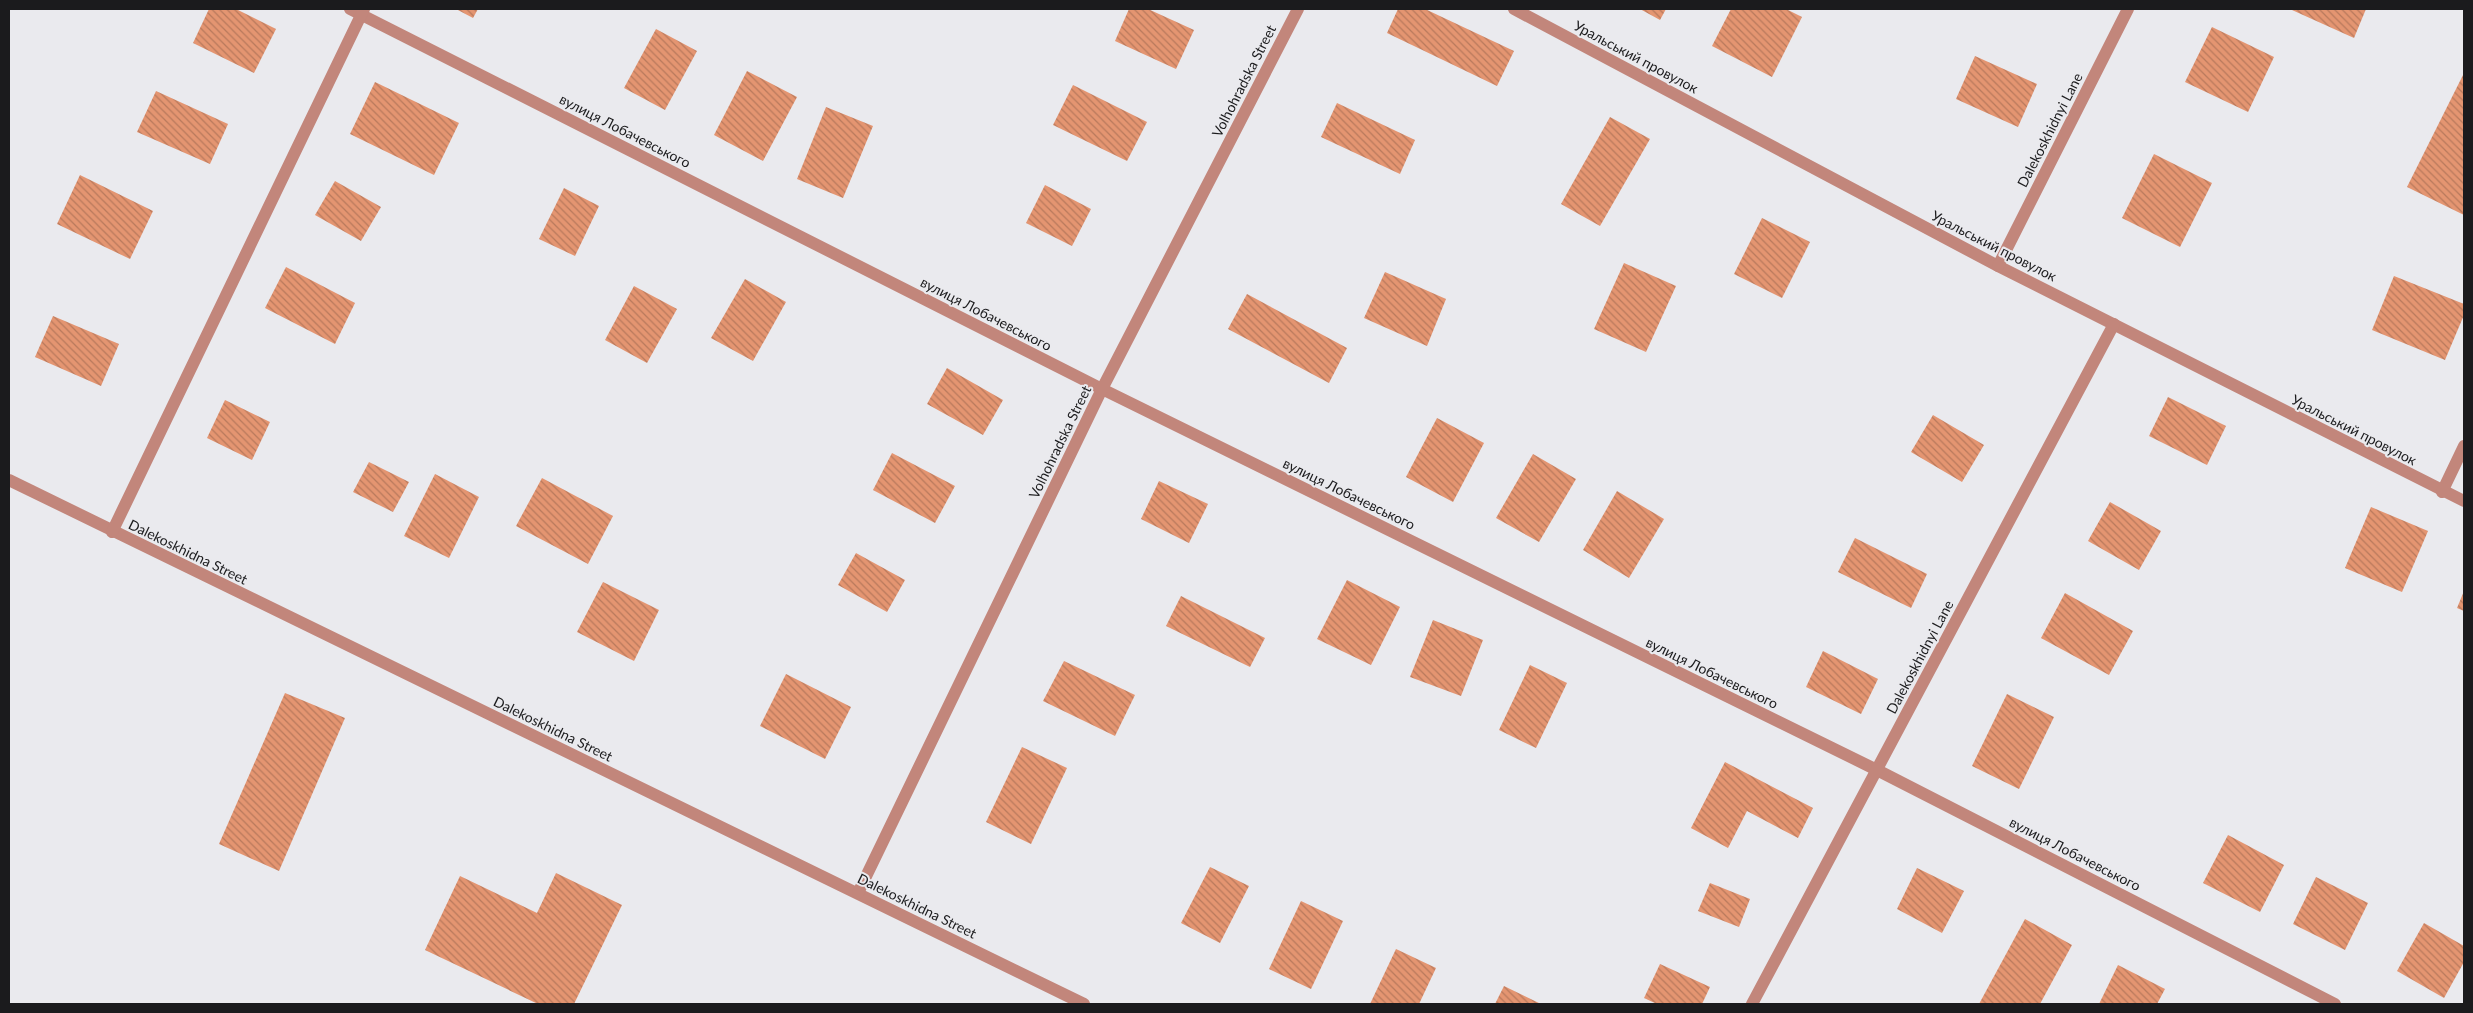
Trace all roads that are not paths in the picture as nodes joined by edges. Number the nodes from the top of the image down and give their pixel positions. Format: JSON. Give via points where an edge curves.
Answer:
{"nodes":[{"id":1,"x":1298,"y":9,"type":"edge"},
{"id":2,"x":1514,"y":9,"type":"edge"},
{"id":3,"x":2128,"y":9,"type":"edge"},
{"id":4,"x":359,"y":11,"type":"edge"},
{"id":5,"x":1998,"y":266,"type":"junction"},
{"id":6,"x":2114,"y":324,"type":"junction"},
{"id":7,"x":1102,"y":389,"type":"junction"},
{"id":8,"x":2464,"y":446,"type":"edge"},
{"id":9,"x":9,"y":480,"type":"edge"},
{"id":10,"x":2442,"y":492,"type":"junction"},
{"id":11,"x":2464,"y":501,"type":"edge"},
{"id":12,"x":112,"y":532,"type":"junction"},
{"id":13,"x":1877,"y":770,"type":"junction"},
{"id":14,"x":858,"y":893,"type":"junction"},
{"id":15,"x":1084,"y":1004,"type":"edge"},
{"id":16,"x":1752,"y":1004,"type":"edge"},
{"id":17,"x":2335,"y":1004,"type":"edge"}],
"edges":[{"from":1,"to":7,"type":"street","name":"Volhohradska Street"},
{"from":2,"to":5,"type":"street","name":"Уральський провулок"},
{"from":3,"to":5,"type":"street","name":"Dalekoskhidnyi Lane"},
{"from":4,"to":7,"type":"street","name":"вулиця Лобачевського"},
{"from":4,"to":12,"type":"street"},
{"from":5,"to":6,"type":"street","name":"Уральський провулок"},
{"from":6,"to":10,"type":"street","name":"Уральський провулок"},
{"from":6,"to":13,"type":"street","name":"Dalekoskhidnyi Lane"},
{"from":7,"to":13,"type":"street","name":"вулиця Лобачевського"},
{"from":7,"to":14,"type":"street","name":"Volhohradska Street"},
{"from":8,"to":10,"type":"street"},
{"from":9,"to":12,"type":"street","name":"Dalekoskhidna Street"},
{"from":10,"to":11,"type":"street","name":"Уральський провулок"},
{"from":12,"to":14,"type":"street","name":"Dalekoskhidna Street"},
{"from":13,"to":16,"type":"street","name":"Dalekoskhidnyi Lane"},
{"from":13,"to":17,"type":"street","name":"вулиця Лобачевського"},
{"from":14,"to":15,"type":"street","name":"Dalekoskhidna Street"}]}
